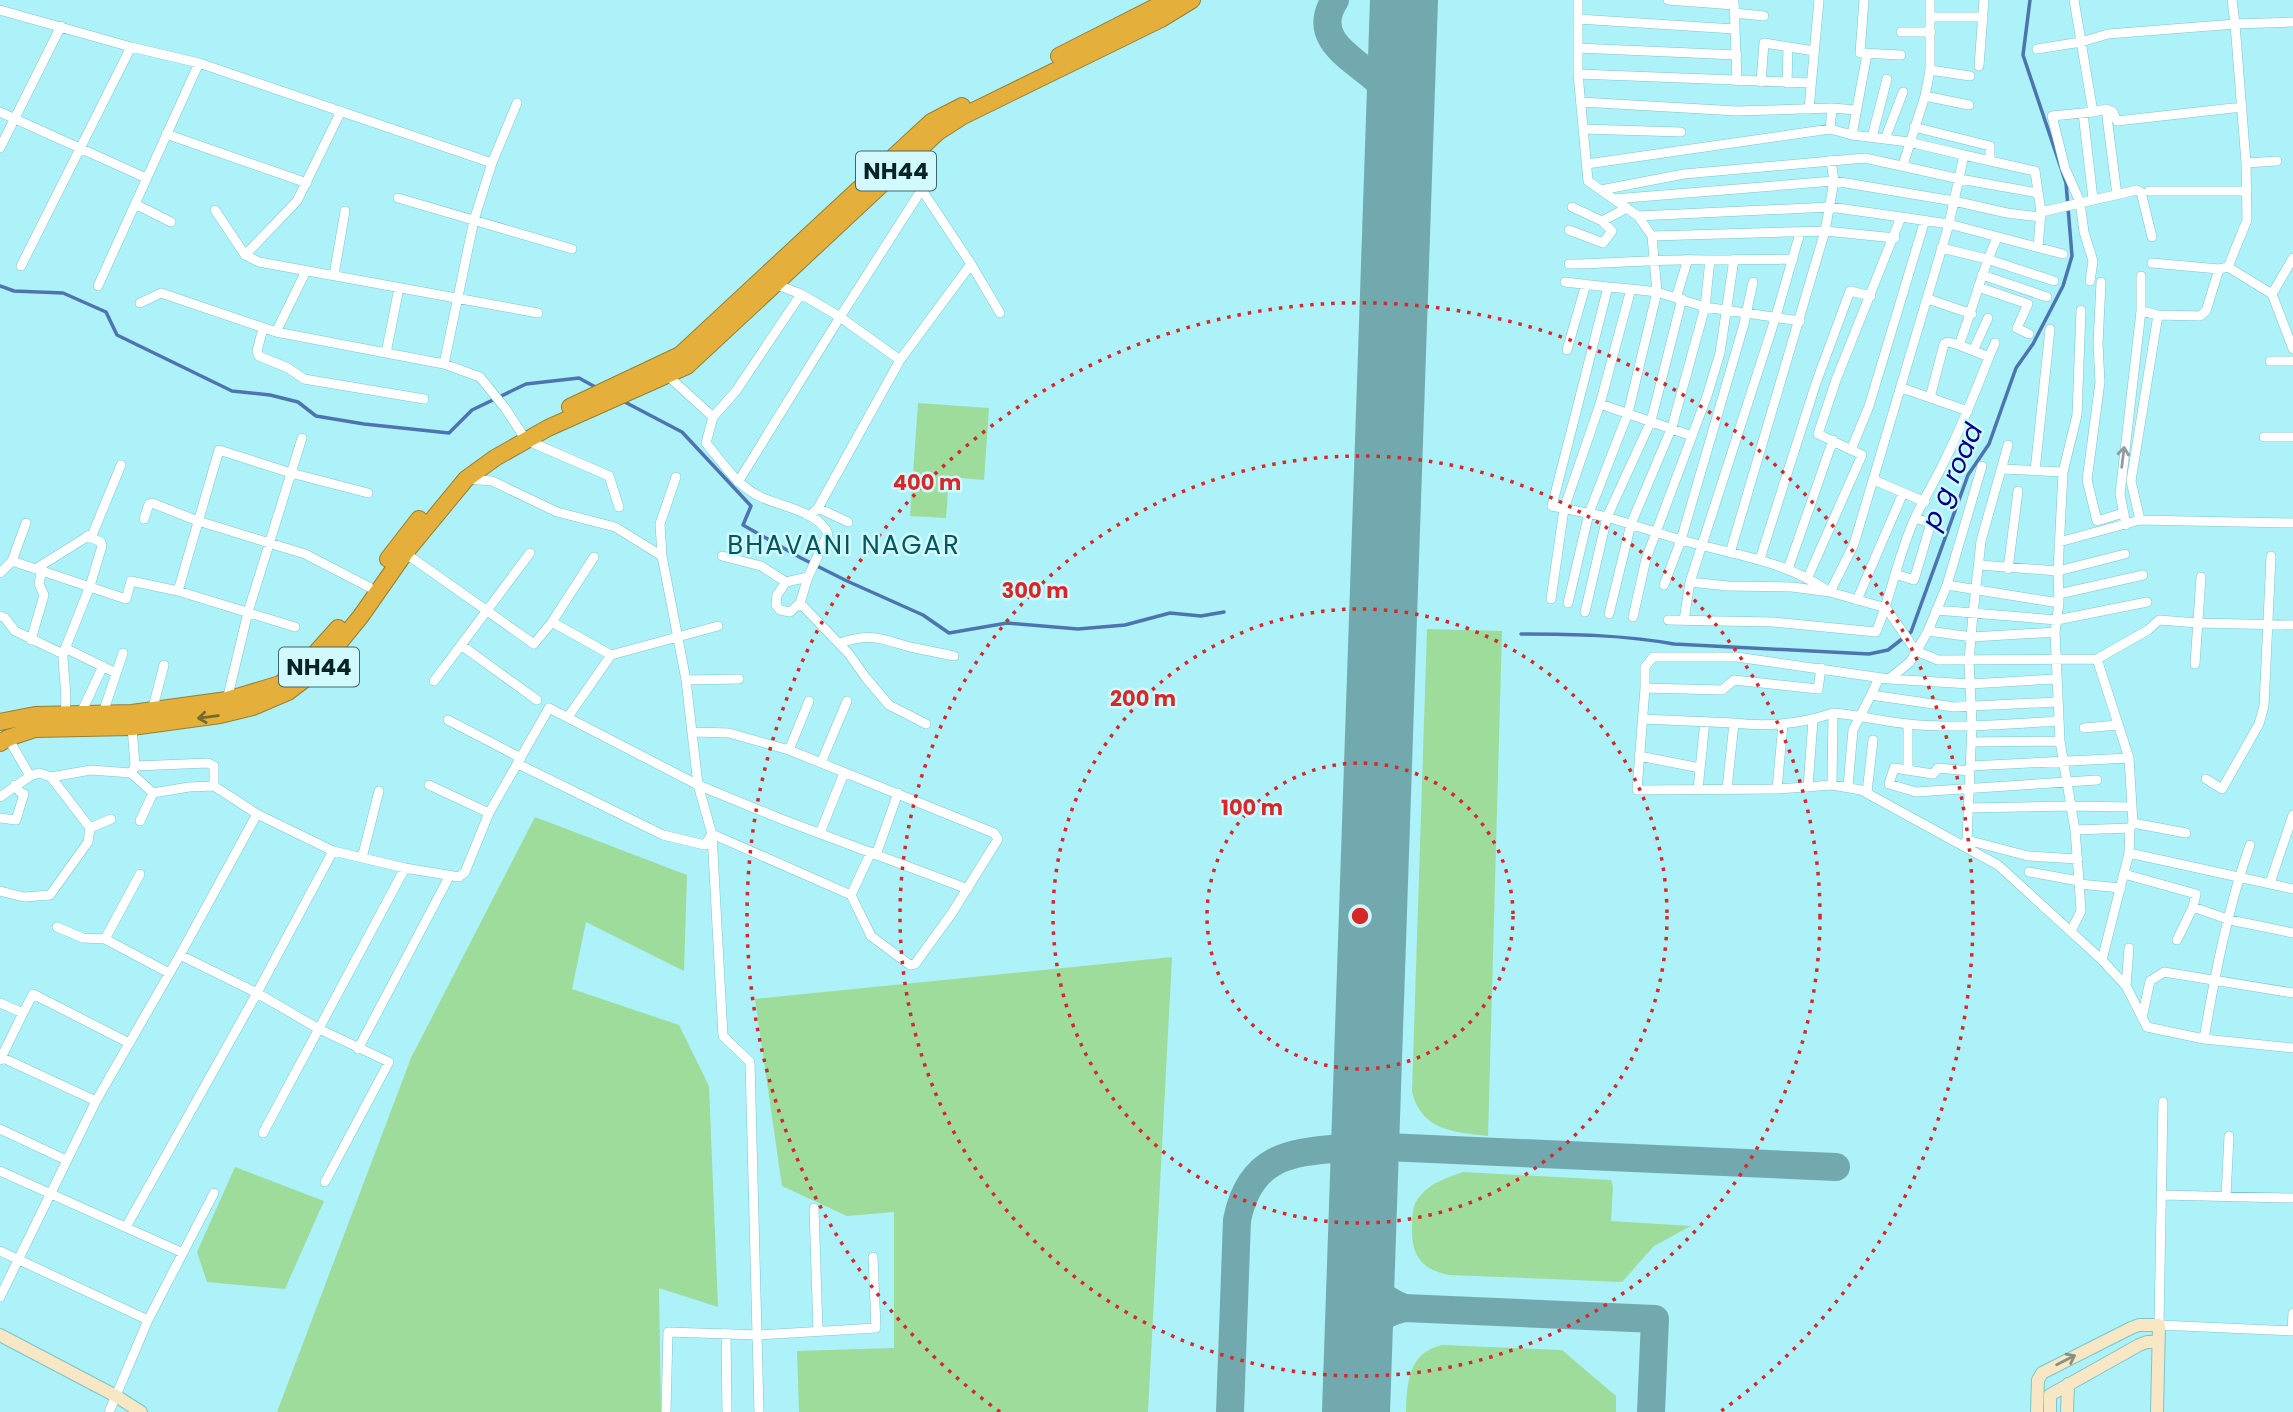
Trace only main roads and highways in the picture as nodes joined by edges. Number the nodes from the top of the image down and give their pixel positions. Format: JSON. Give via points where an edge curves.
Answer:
{"nodes":[{"id":1,"x":1169,"y":0,"type":"edge"},
{"id":2,"x":1192,"y":0,"type":"edge"},
{"id":3,"x":631,"y":384,"type":"junction"},
{"id":4,"x":523,"y":435,"type":"junction"},
{"id":5,"x":2,"y":732,"type":"edge"}],
"edges":[{"from":1,"to":3,"type":"highway","number":"NH44","via":[[931,122],[680,355]]},
{"from":2,"to":3,"type":"highway","number":"NH44","via":[[938,132],[687,366]]},
{"from":3,"to":4,"type":"highway","number":"NH44"},
{"from":4,"to":5,"type":"highway","number":"NH44","via":[[452,478],[400,541],[355,608],[305,665],[280,684],[226,700],[152,711],[35,715]]},
{"from":4,"to":5,"type":"highway","number":"NH44","one_way":true,"via":[[466,479],[317,670],[288,692],[220,715],[132,727]]}]}
